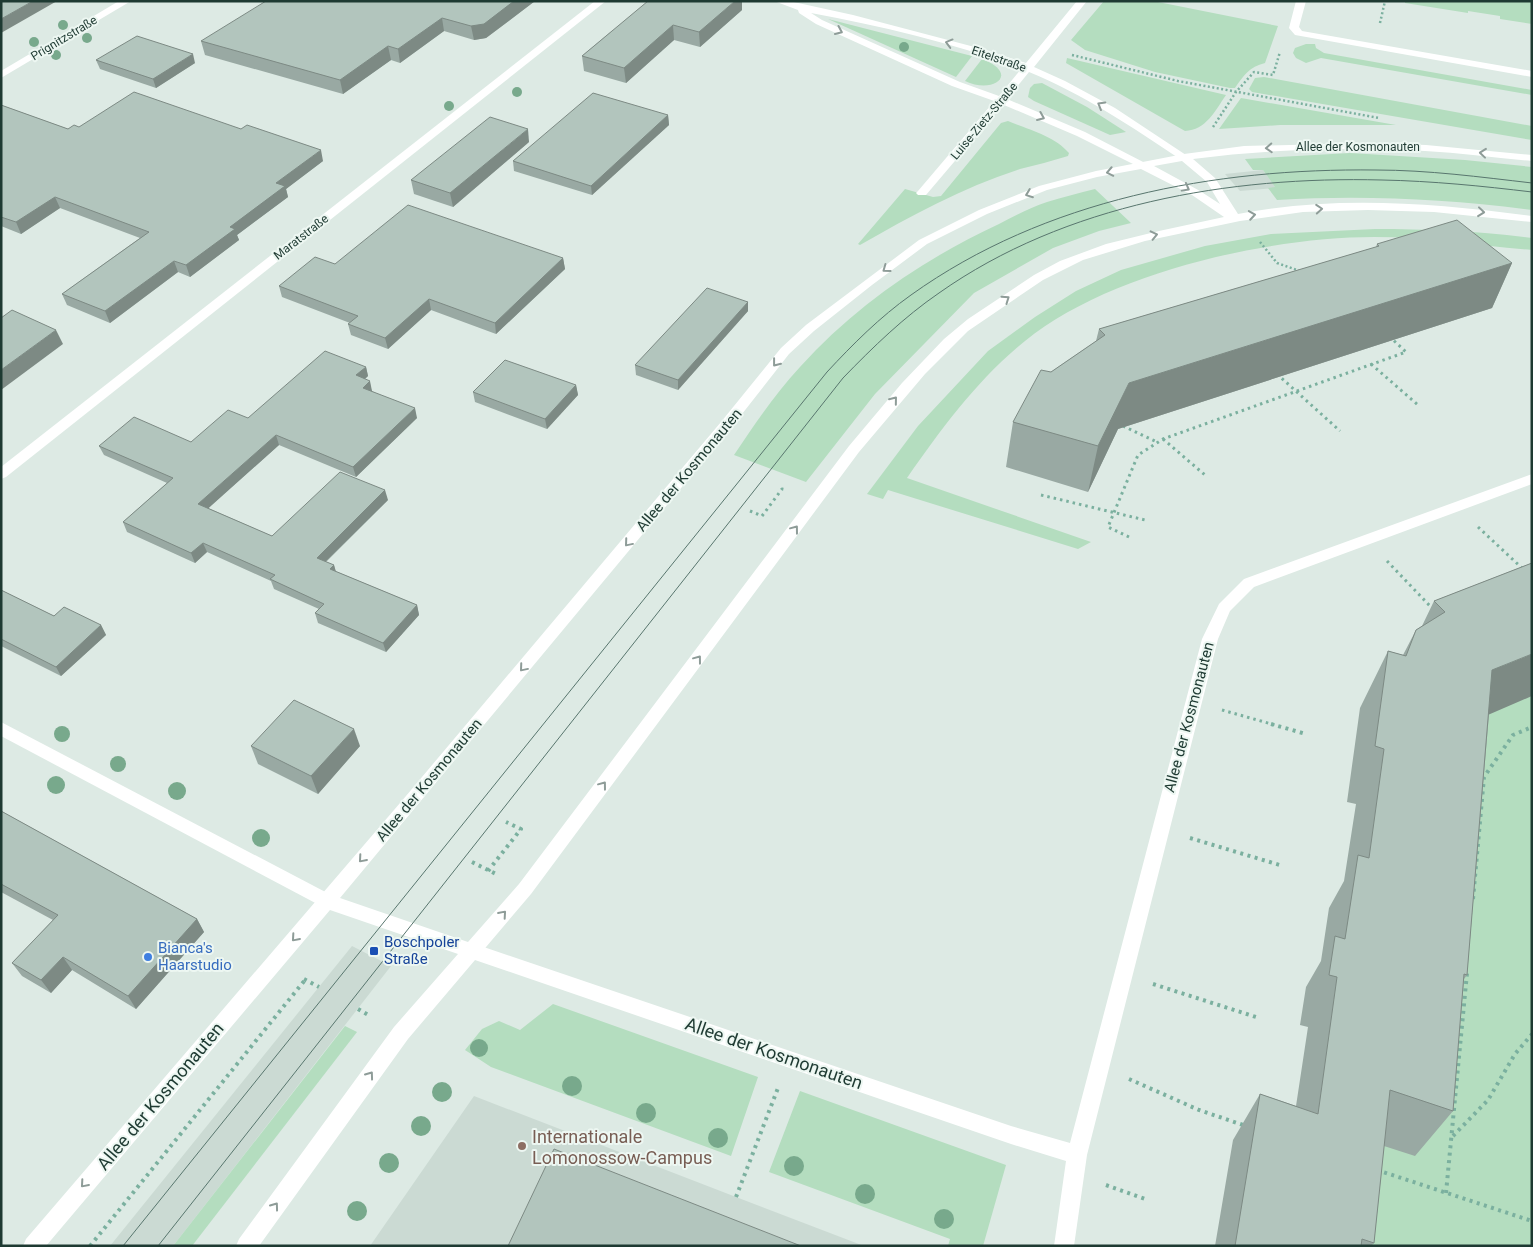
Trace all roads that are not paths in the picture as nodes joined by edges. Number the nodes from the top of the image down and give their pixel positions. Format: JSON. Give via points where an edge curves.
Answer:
{"nodes":[{"id":1,"x":126,"y":1,"type":"edge"},
{"id":2,"x":601,"y":1,"type":"edge"},
{"id":3,"x":779,"y":1,"type":"edge"},
{"id":4,"x":1082,"y":1,"type":"edge"},
{"id":5,"x":1301,"y":1,"type":"edge"},
{"id":6,"x":796,"y":8,"type":"junction"},
{"id":7,"x":1029,"y":68,"type":"junction"},
{"id":8,"x":1532,"y":74,"type":"edge"},
{"id":9,"x":1,"y":75,"type":"edge"},
{"id":10,"x":1001,"y":100,"type":"junction"},
{"id":11,"x":1184,"y":157,"type":"junction"},
{"id":12,"x":1532,"y":158,"type":"edge"},
{"id":13,"x":1143,"y":165,"type":"junction"},
{"id":14,"x":922,"y":193,"type":"dead end"},
{"id":15,"x":1234,"y":218,"type":"junction"},
{"id":16,"x":1532,"y":218,"type":"edge"},
{"id":17,"x":1,"y":474,"type":"edge"},
{"id":18,"x":1532,"y":479,"type":"edge"},
{"id":19,"x":1,"y":728,"type":"edge"},
{"id":20,"x":327,"y":901,"type":"junction"},
{"id":21,"x":472,"y":951,"type":"junction"},
{"id":22,"x":1075,"y":1164,"type":"junction"},
{"id":23,"x":33,"y":1246,"type":"edge"},
{"id":24,"x":246,"y":1246,"type":"edge"},
{"id":25,"x":1064,"y":1246,"type":"edge"}],
"edges":[{"from":1,"to":9,"type":"street","name":"Prignitzstraße"},
{"from":2,"to":17,"type":"street","name":"Maratstraße"},
{"from":3,"to":6,"type":"street","name":"Eitelstraße"},
{"from":4,"to":7,"type":"street","name":"Luise-Zietz-Straße"},
{"from":5,"to":8,"type":"street","via":[[1294,28],[1299,32]]},
{"from":7,"to":6,"type":"street","name":"Eitelstraße","one_way":true,"via":[[983,52],[871,23]]},
{"from":6,"to":10,"type":"street","name":"Eitelstraße","one_way":true,"via":[[844,34],[956,84]]},
{"from":7,"to":10,"type":"street","name":"Luise-Zietz-Straße"},
{"from":11,"to":7,"type":"street","name":"Eitelstraße","one_way":true,"via":[[1087,97]]},
{"from":10,"to":13,"type":"street","name":"Eitelstraße","one_way":true},
{"from":10,"to":14,"type":"street","name":"Luise-Zietz-Straße"},
{"from":12,"to":11,"type":"street","name":"Allee der Kosmonauten","one_way":true,"via":[[1370,146],[1244,149]]},
{"from":11,"to":13,"type":"street","name":"Allee der Kosmonauten"},
{"from":11,"to":15,"type":"street","via":[[1211,180]]},
{"from":13,"to":15,"type":"street","one_way":true},
{"from":13,"to":20,"type":"street","name":"Allee der Kosmonauten","one_way":true,"via":[[1043,188],[982,212],[923,242],[810,328],[785,351],[706,450]]},
{"from":15,"to":16,"type":"street","one_way":true,"via":[[1270,212],[1378,206],[1451,209]]},
{"from":21,"to":15,"type":"street","one_way":true,"via":[[525,889],[854,449],[944,346],[1026,285],[1063,264],[1139,239]]},
{"from":18,"to":22,"type":"street","name":"Allee der Kosmonauten","via":[[1249,583],[1224,608],[1210,639],[1193,701]]},
{"from":19,"to":20,"type":"street"},
{"from":20,"to":21,"type":"street","name":"Allee der Kosmonauten"},
{"from":20,"to":23,"type":"street","name":"Allee der Kosmonauten","one_way":true},
{"from":21,"to":22,"type":"street","name":"Allee der Kosmonauten","via":[[1011,1135]]},
{"from":24,"to":21,"type":"street","one_way":true,"via":[[401,1033]]},
{"from":22,"to":25,"type":"street","name":"Allee der Kosmonauten"}]}
